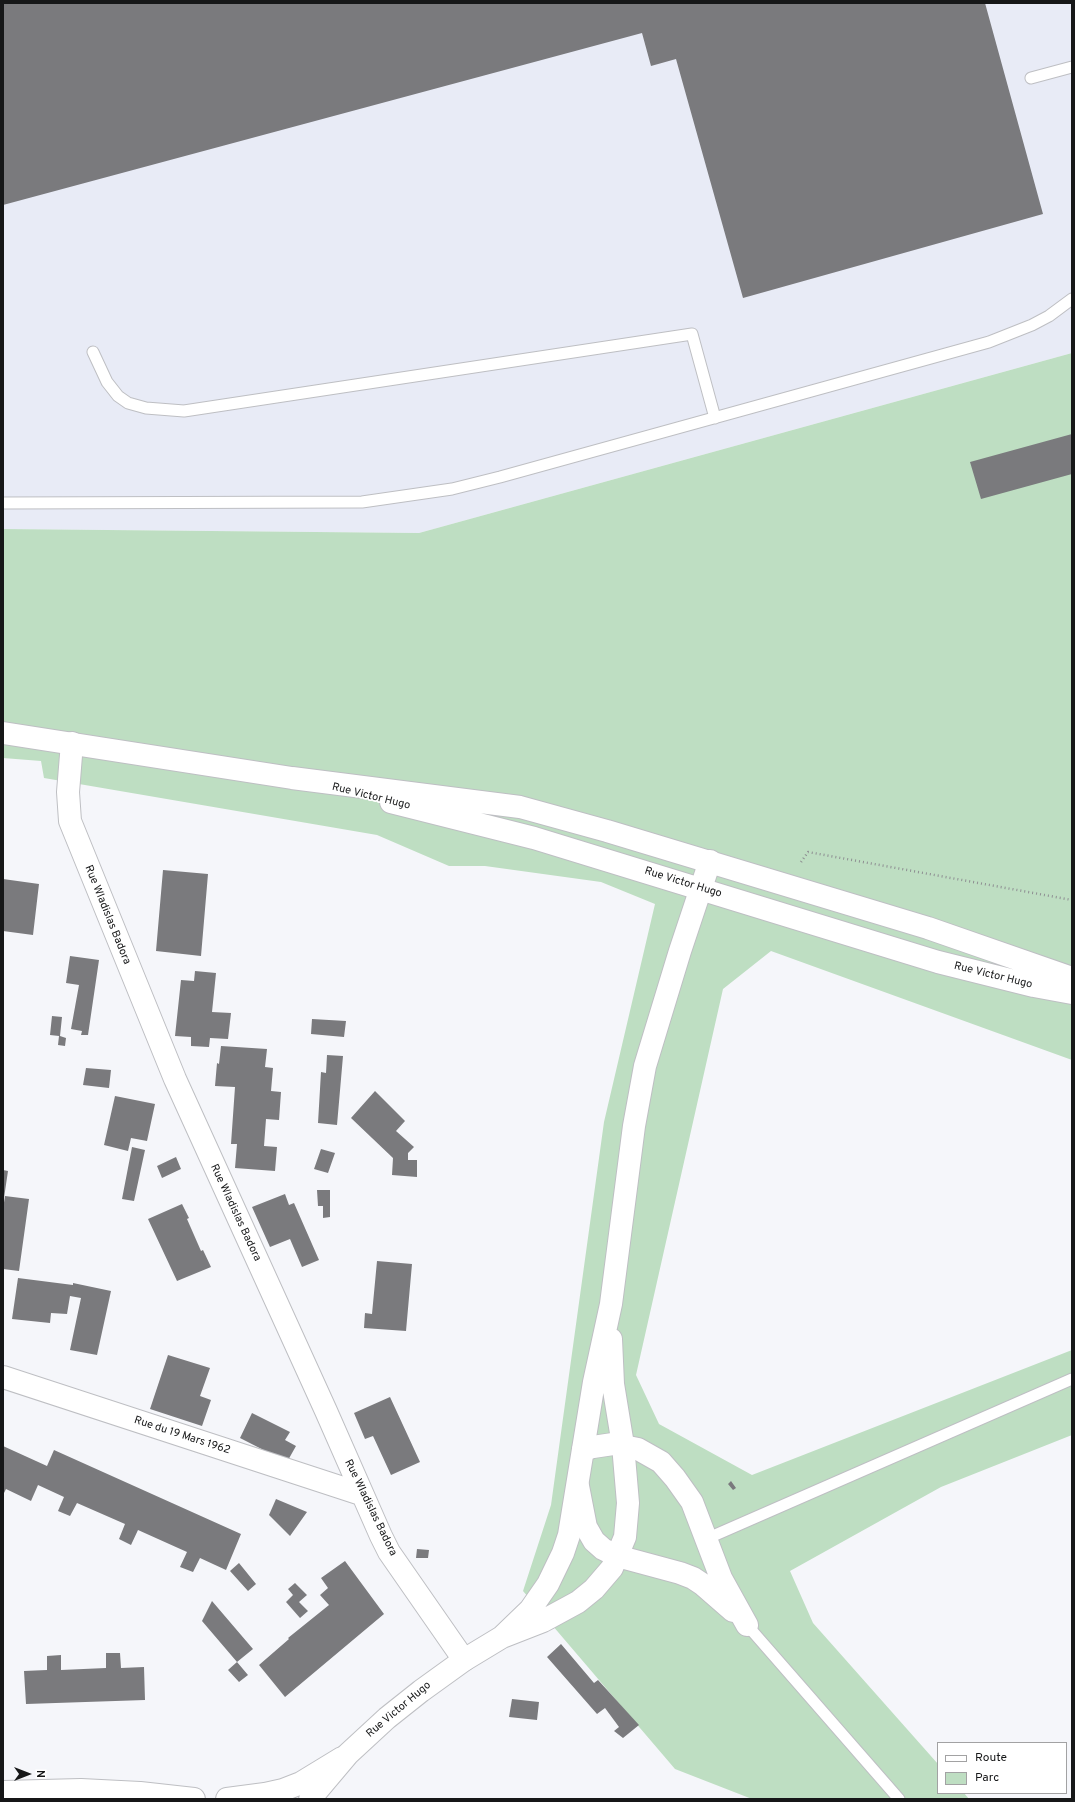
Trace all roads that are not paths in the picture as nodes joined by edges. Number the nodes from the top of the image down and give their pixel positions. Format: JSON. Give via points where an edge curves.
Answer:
{"nodes":[{"id":1,"x":1072,"y":66,"type":"edge"},
{"id":2,"x":1031,"y":78,"type":"dead end"},
{"id":3,"x":1072,"y":299,"type":"edge"},
{"id":4,"x":1067,"y":306,"type":"edge"},
{"id":5,"x":93,"y":352,"type":"dead end"},
{"id":6,"x":715,"y":418,"type":"junction"},
{"id":7,"x":3,"y":503,"type":"edge"},
{"id":8,"x":3,"y":733,"type":"edge"},
{"id":9,"x":72,"y":743,"type":"junction"},
{"id":10,"x":292,"y":778,"type":"junction"},
{"id":11,"x":710,"y":861,"type":"junction"},
{"id":12,"x":701,"y":888,"type":"junction"},
{"id":13,"x":1072,"y":978,"type":"edge"},
{"id":14,"x":1072,"y":993,"type":"edge"},
{"id":15,"x":611,"y":1304,"type":"junction"},
{"id":16,"x":3,"y":1377,"type":"edge"},
{"id":17,"x":1072,"y":1379,"type":"edge"},
{"id":18,"x":623,"y":1445,"type":"junction"},
{"id":19,"x":584,"y":1450,"type":"junction"},
{"id":20,"x":578,"y":1486,"type":"junction"},
{"id":21,"x":361,"y":1494,"type":"junction"},
{"id":22,"x":706,"y":1539,"type":"junction"},
{"id":23,"x":617,"y":1556,"type":"junction"},
{"id":24,"x":747,"y":1625,"type":"junction"},
{"id":25,"x":502,"y":1637,"type":"junction"},
{"id":26,"x":464,"y":1660,"type":"junction"},
{"id":27,"x":348,"y":1754,"type":"junction"},
{"id":28,"x":3,"y":1792,"type":"edge"},
{"id":29,"x":112,"y":1795,"type":"edge"},
{"id":30,"x":194,"y":1799,"type":"edge"},
{"id":31,"x":227,"y":1799,"type":"edge"},
{"id":32,"x":310,"y":1799,"type":"edge"},
{"id":33,"x":898,"y":1799,"type":"edge"}],
"edges":[{"from":1,"to":2,"type":"lane"},
{"from":3,"to":4,"type":"lane"},
{"from":4,"to":6,"type":"lane","via":[[1032,326],[989,342]]},
{"from":5,"to":6,"type":"lane","via":[[107,382],[118,396],[128,403],[146,408],[184,411],[692,334]]},
{"from":6,"to":7,"type":"lane","via":[[452,489],[370,501]]},
{"from":8,"to":9,"type":"street","name":"Rue Victor Hugo"},
{"from":9,"to":10,"type":"street","name":"Rue Victor Hugo"},
{"from":9,"to":21,"type":"street","name":"Rue Wladislas Badora","via":[[68,807],[73,834],[187,1107],[326,1411]]},
{"from":10,"to":11,"type":"street","name":"Rue Victor Hugo","via":[[520,807]]},
{"from":10,"to":12,"type":"street","name":"Rue Victor Hugo","via":[[499,829]]},
{"from":11,"to":12,"type":"street"},
{"from":11,"to":13,"type":"street","name":"Rue Victor Hugo","via":[[948,934]]},
{"from":12,"to":14,"type":"street","name":"Rue Victor Hugo","via":[[938,962]]},
{"from":12,"to":15,"type":"street","via":[[645,1066],[634,1126]]},
{"from":15,"to":18,"type":"street","via":[[614,1384]]},
{"from":15,"to":19,"type":"street","via":[[594,1382]]},
{"from":16,"to":21,"type":"street","name":"Rue du 19 Mars 1962"},
{"from":17,"to":22,"type":"lane"},
{"from":18,"to":19,"type":"street","via":[[602,1445]]},
{"from":18,"to":22,"type":"street","via":[[648,1453],[661,1462],[692,1502]]},
{"from":18,"to":23,"type":"street","via":[[628,1519],[625,1537]]},
{"from":19,"to":20,"type":"street"},
{"from":20,"to":23,"type":"street","via":[[586,1527],[594,1541]]},
{"from":20,"to":25,"type":"street","via":[[569,1535],[555,1571],[530,1610]]},
{"from":21,"to":26,"type":"street","name":"Rue Wladislas Badora","via":[[389,1552]]},
{"from":22,"to":24,"type":"street","via":[[721,1578]]},
{"from":23,"to":24,"type":"street","via":[[693,1578]]},
{"from":23,"to":25,"type":"street","via":[[605,1577],[578,1602],[544,1621]]},
{"from":24,"to":33,"type":"lane"},
{"from":25,"to":26,"type":"street","name":"Rue Victor Hugo"},
{"from":26,"to":27,"type":"street","name":"Rue Victor Hugo","via":[[402,1706]]},
{"from":27,"to":31,"type":"street","via":[[301,1783],[283,1790]]},
{"from":27,"to":32,"type":"street","name":"Rue Victor Hugo"},
{"from":28,"to":29,"type":"street","via":[[56,1790]]},
{"from":29,"to":30,"type":"street","via":[[140,1793]]}]}
